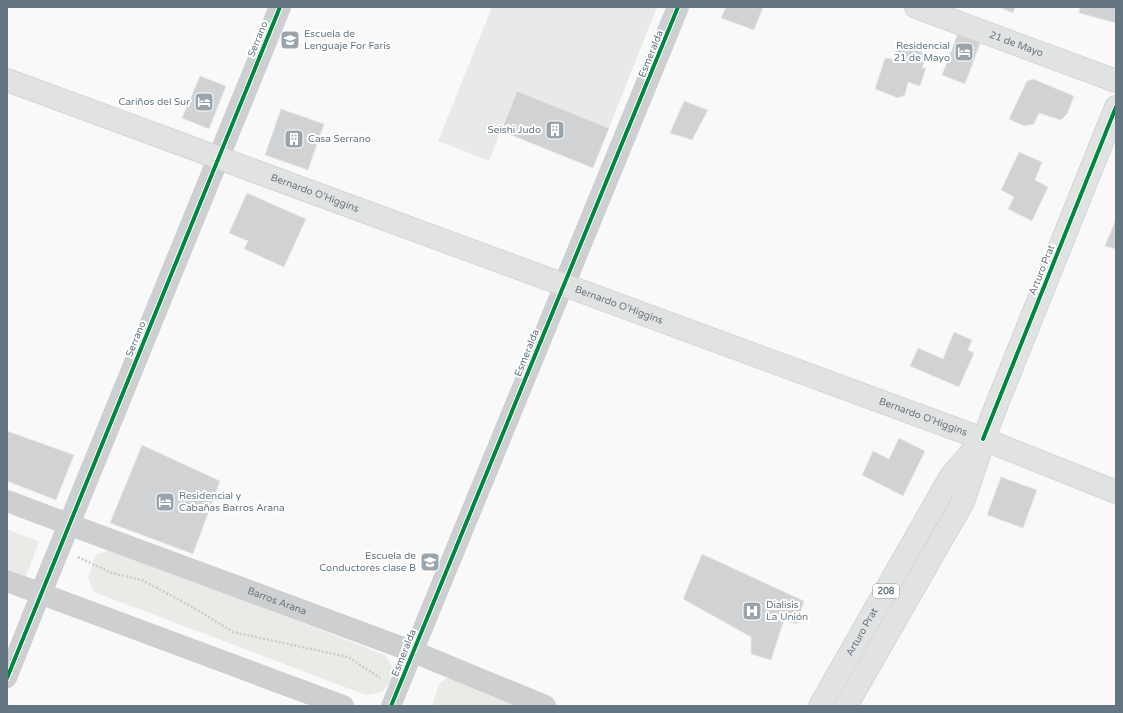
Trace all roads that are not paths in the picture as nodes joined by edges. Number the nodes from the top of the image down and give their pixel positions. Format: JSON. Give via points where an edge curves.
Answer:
{"nodes":[{"id":1,"x":280,"y":7,"type":"edge"},
{"id":2,"x":678,"y":7,"type":"edge"},
{"id":3,"x":916,"y":7,"type":"edge"},
{"id":4,"x":7,"y":80,"type":"edge"},
{"id":5,"x":1116,"y":81,"type":"edge"},
{"id":6,"x":1116,"y":107,"type":"edge"},
{"id":7,"x":218,"y":158,"type":"junction"},
{"id":8,"x":564,"y":285,"type":"junction"},
{"id":9,"x":983,"y":439,"type":"junction"},
{"id":10,"x":1116,"y":492,"type":"edge"},
{"id":11,"x":7,"y":501,"type":"edge"},
{"id":12,"x":69,"y":525,"type":"junction"},
{"id":13,"x":7,"y":581,"type":"edge"},
{"id":14,"x":41,"y":593,"type":"junction"},
{"id":15,"x":414,"y":652,"type":"junction"},
{"id":16,"x":7,"y":678,"type":"edge"},
{"id":17,"x":394,"y":699,"type":"edge"},
{"id":18,"x":342,"y":706,"type":"edge"},
{"id":19,"x":545,"y":706,"type":"edge"},
{"id":20,"x":820,"y":706,"type":"edge"},
{"id":21,"x":846,"y":706,"type":"edge"}],
"edges":[{"from":1,"to":7,"type":"street","name":"Serrano"},
{"from":2,"to":8,"type":"street","name":"Esmeralda"},
{"from":3,"to":5,"type":"main road","name":"21 de Mayo"},
{"from":4,"to":7,"type":"main road","name":"Bernardo O'Higgins"},
{"from":6,"to":9,"type":"main road","name":"Arturo Prat"},
{"from":7,"to":8,"type":"main road","name":"Bernardo O'Higgins"},
{"from":7,"to":12,"type":"street","name":"Serrano"},
{"from":8,"to":9,"type":"main road","name":"Bernardo O'Higgins"},
{"from":8,"to":15,"type":"street","name":"Esmeralda"},
{"from":9,"to":10,"type":"main road","name":"Bernardo O'Higgins"},
{"from":9,"to":20,"type":"main road","name":"Arturo Prat","number":"208","via":[[951,476]]},
{"from":9,"to":21,"type":"main road","name":"Arturo Prat","number":"208","via":[[963,502]]},
{"from":11,"to":12,"type":"street","name":"Barros Arana"},
{"from":12,"to":14,"type":"street","name":"Serrano"},
{"from":12,"to":15,"type":"street","name":"Barros Arana"},
{"from":13,"to":14,"type":"street"},
{"from":14,"to":16,"type":"street","name":"Serrano"},
{"from":14,"to":18,"type":"street"},
{"from":15,"to":17,"type":"street","name":"Esmeralda"},
{"from":15,"to":19,"type":"street","name":"Barros Arana"}]}
